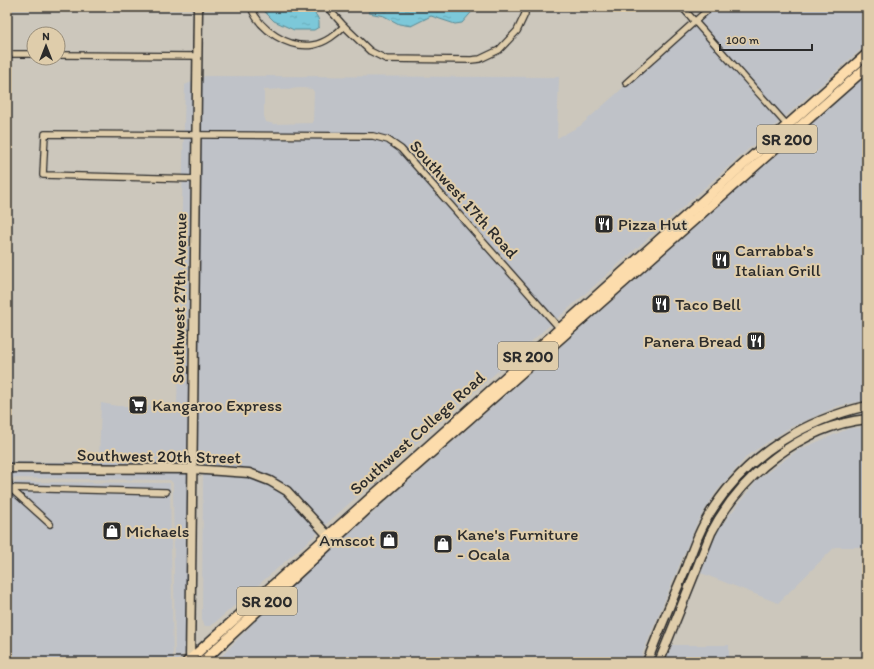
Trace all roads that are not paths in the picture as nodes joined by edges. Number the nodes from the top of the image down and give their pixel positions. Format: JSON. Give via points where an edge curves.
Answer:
{"nodes":[{"id":1,"x":198,"y":7,"type":"edge"},
{"id":2,"x":251,"y":7,"type":"edge"},
{"id":3,"x":327,"y":7,"type":"edge"},
{"id":4,"x":525,"y":7,"type":"edge"},
{"id":5,"x":682,"y":7,"type":"edge"},
{"id":6,"x":711,"y":7,"type":"edge"},
{"id":7,"x":695,"y":22,"type":"junction"},
{"id":8,"x":344,"y":26,"type":"junction"},
{"id":9,"x":7,"y":54,"type":"edge"},
{"id":10,"x":26,"y":54,"type":"edge"},
{"id":11,"x":66,"y":54,"type":"edge"},
{"id":12,"x":867,"y":54,"type":"edge"},
{"id":13,"x":198,"y":56,"type":"junction"},
{"id":14,"x":867,"y":67,"type":"edge"},
{"id":15,"x":626,"y":83,"type":"dead end"},
{"id":16,"x":787,"y":125,"type":"junction"},
{"id":17,"x":197,"y":134,"type":"junction"},
{"id":18,"x":196,"y":179,"type":"junction"},
{"id":19,"x":562,"y":331,"type":"junction"},
{"id":20,"x":867,"y":406,"type":"edge"},
{"id":21,"x":867,"y":419,"type":"edge"},
{"id":22,"x":7,"y":468,"type":"edge"},
{"id":23,"x":192,"y":469,"type":"junction"},
{"id":24,"x":7,"y":477,"type":"edge"},
{"id":25,"x":9,"y":488,"type":"edge"},
{"id":26,"x":166,"y":492,"type":"dead end"},
{"id":27,"x":50,"y":524,"type":"dead end"},
{"id":28,"x":330,"y":538,"type":"junction"},
{"id":29,"x":189,"y":661,"type":"edge"},
{"id":30,"x":202,"y":662,"type":"edge"},
{"id":31,"x":647,"y":662,"type":"edge"},
{"id":32,"x":659,"y":662,"type":"edge"}],
"edges":[{"from":1,"to":13,"type":"main road","name":"Southwest 27th Avenue"},
{"from":2,"to":8,"type":"street","via":[[269,32],[292,43],[313,45],[336,35]]},
{"from":3,"to":8,"type":"street"},
{"from":4,"to":8,"type":"street","via":[[525,14],[517,31],[499,50],[480,59],[471,60],[386,59],[370,51]]},
{"from":5,"to":7,"type":"street"},
{"from":6,"to":7,"type":"street"},
{"from":7,"to":15,"type":"street"},
{"from":7,"to":16,"type":"street"},
{"from":9,"to":10,"type":"street"},
{"from":11,"to":13,"type":"street"},
{"from":12,"to":16,"type":"main road","name":"Southwest College Road","number":"SR 200"},
{"from":13,"to":17,"type":"main road","name":"Southwest 27th Avenue"},
{"from":14,"to":19,"type":"main road","name":"Southwest College Road","number":"SR 200"},
{"from":16,"to":19,"type":"main road","name":"Southwest College Road","number":"SR 200"},
{"from":17,"to":18,"type":"main road","name":"Southwest 27th Avenue"},
{"from":17,"to":18,"type":"street","name":"Southwest 17th Road","via":[[45,134],[43,175]]},
{"from":17,"to":19,"type":"street","name":"Southwest 17th Road","via":[[373,136],[388,140],[401,148]]},
{"from":18,"to":23,"type":"main road","name":"Southwest 27th Avenue"},
{"from":19,"to":28,"type":"main road","name":"Southwest College Road","number":"SR 200"},
{"from":20,"to":31,"type":"main road","via":[[801,428],[759,456],[733,482],[714,507],[699,535]]},
{"from":21,"to":32,"type":"main road","via":[[835,426],[800,442],[781,453],[747,482],[721,514],[711,533]]},
{"from":22,"to":23,"type":"main road","name":"Southwest 20th Street"},
{"from":23,"to":28,"type":"main road","name":"Southwest 20th Street","via":[[249,473],[270,481],[287,491]]},
{"from":23,"to":29,"type":"main road","name":"Southwest 27th Avenue"},
{"from":24,"to":25,"type":"street"},
{"from":25,"to":26,"type":"street"},
{"from":25,"to":27,"type":"street"},
{"from":28,"to":29,"type":"main road","name":"Southwest College Road","number":"SR 200"},
{"from":28,"to":30,"type":"main road","name":"Southwest College Road","number":"SR 200"}]}
